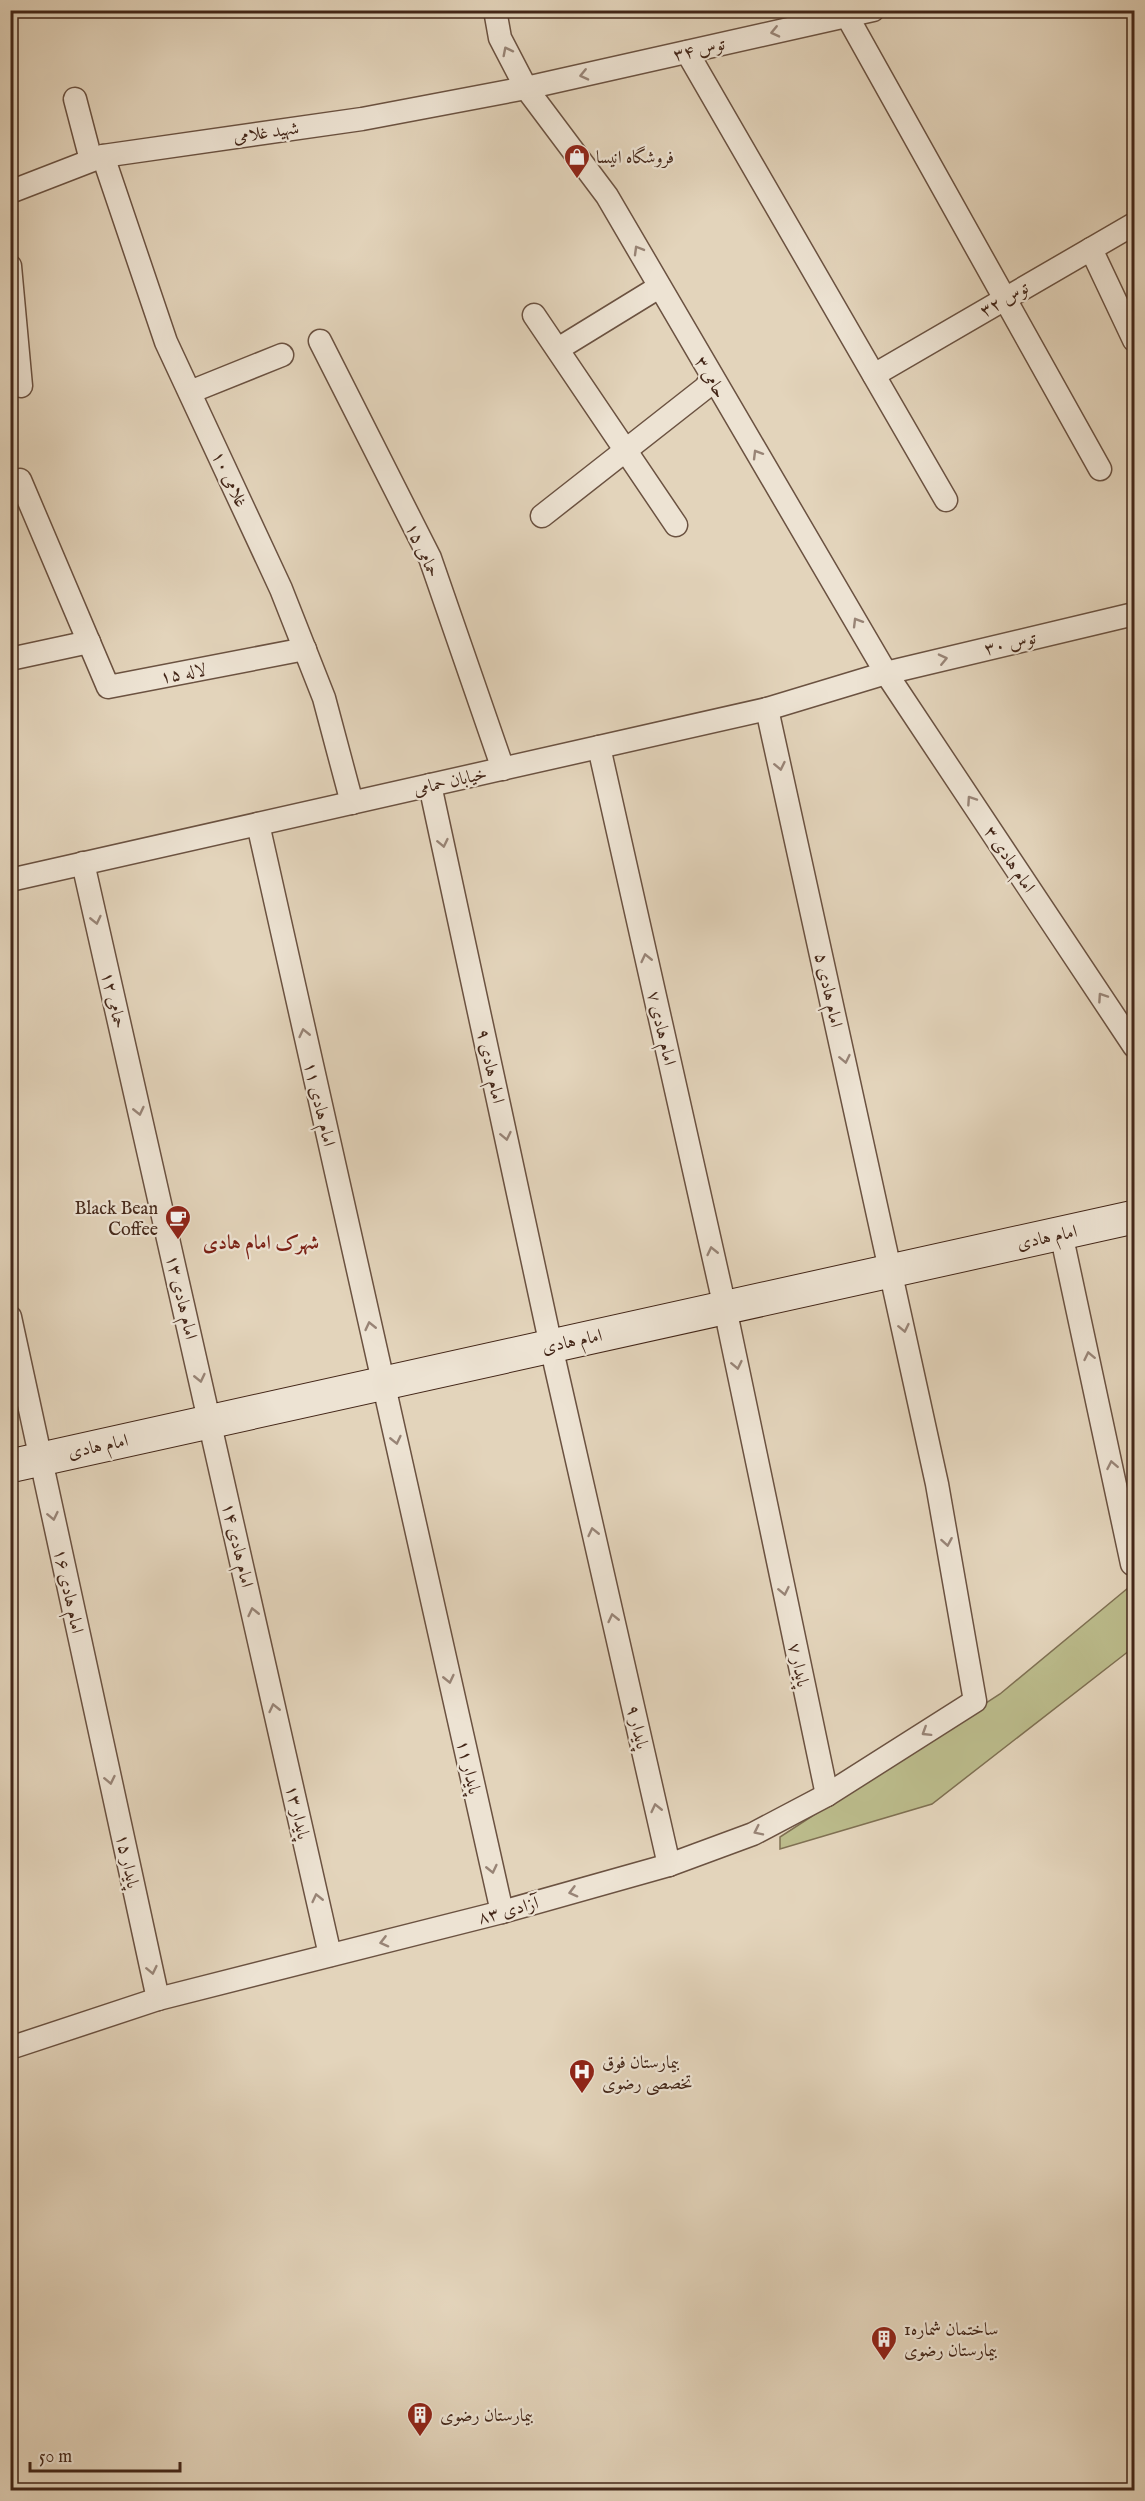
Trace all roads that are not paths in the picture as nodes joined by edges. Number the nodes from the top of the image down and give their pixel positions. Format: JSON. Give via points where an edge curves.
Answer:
{"nodes":[{"id":1,"x":495,"y":10,"type":"edge"},
{"id":2,"x":873,"y":10,"type":"edge"},
{"id":3,"x":847,"y":16,"type":"junction"},
{"id":4,"x":687,"y":52,"type":"junction"},
{"id":5,"x":526,"y":88,"type":"junction"},
{"id":6,"x":75,"y":99,"type":"dead end"},
{"id":7,"x":97,"y":158,"type":"junction"},
{"id":8,"x":10,"y":192,"type":"edge"},
{"id":9,"x":1134,"y":224,"type":"edge"},
{"id":10,"x":1091,"y":249,"type":"junction"},
{"id":11,"x":10,"y":266,"type":"edge"},
{"id":12,"x":659,"y":287,"type":"junction"},
{"id":13,"x":1005,"y":299,"type":"junction"},
{"id":14,"x":534,"y":315,"type":"dead end"},
{"id":15,"x":1134,"y":340,"type":"edge"},
{"id":16,"x":320,"y":341,"type":"dead end"},
{"id":17,"x":558,"y":349,"type":"junction"},
{"id":18,"x":282,"y":355,"type":"dead end"},
{"id":19,"x":874,"y":375,"type":"junction"},
{"id":20,"x":712,"y":378,"type":"junction"},
{"id":21,"x":21,"y":386,"type":"dead end"},
{"id":22,"x":190,"y":392,"type":"junction"},
{"id":23,"x":627,"y":451,"type":"junction"},
{"id":24,"x":1100,"y":469,"type":"dead end"},
{"id":25,"x":20,"y":480,"type":"dead end"},
{"id":26,"x":946,"y":500,"type":"dead end"},
{"id":27,"x":542,"y":516,"type":"dead end"},
{"id":28,"x":676,"y":525,"type":"dead end"},
{"id":29,"x":1134,"y":614,"type":"edge"},
{"id":30,"x":89,"y":642,"type":"junction"},
{"id":31,"x":305,"y":649,"type":"junction"},
{"id":32,"x":10,"y":659,"type":"edge"},
{"id":33,"x":886,"y":672,"type":"junction"},
{"id":34,"x":767,"y":709,"type":"junction"},
{"id":35,"x":599,"y":747,"type":"junction"},
{"id":36,"x":503,"y":769,"type":"junction"},
{"id":37,"x":430,"y":785,"type":"junction"},
{"id":38,"x":352,"y":803,"type":"junction"},
{"id":39,"x":258,"y":824,"type":"junction"},
{"id":40,"x":83,"y":863,"type":"junction"},
{"id":41,"x":10,"y":880,"type":"edge"},
{"id":42,"x":1134,"y":1046,"type":"edge"},
{"id":43,"x":145,"y":1137,"type":"joint"},
{"id":44,"x":1134,"y":1217,"type":"edge"},
{"id":45,"x":1061,"y":1233,"type":"junction"},
{"id":46,"x":891,"y":1271,"type":"junction"},
{"id":47,"x":724,"y":1308,"type":"junction"},
{"id":48,"x":10,"y":1317,"type":"edge"},
{"id":49,"x":551,"y":1346,"type":"junction"},
{"id":50,"x":383,"y":1383,"type":"junction"},
{"id":51,"x":210,"y":1421,"type":"junction"},
{"id":52,"x":25,"y":1462,"type":"edge"},
{"id":53,"x":772,"y":1534,"type":"joint"},
{"id":54,"x":1133,"y":1563,"type":"edge"},
{"id":55,"x":606,"y":1589,"type":"joint"},
{"id":56,"x":436,"y":1622,"type":"joint"},
{"id":57,"x":266,"y":1669,"type":"joint"},
{"id":58,"x":975,"y":1701,"type":"joint"},
{"id":59,"x":98,"y":1722,"type":"joint"},
{"id":60,"x":827,"y":1795,"type":"junction"},
{"id":61,"x":669,"y":1866,"type":"junction"},
{"id":62,"x":502,"y":1912,"type":"junction"},
{"id":63,"x":330,"y":1955,"type":"junction"},
{"id":64,"x":158,"y":1999,"type":"junction"},
{"id":65,"x":10,"y":2048,"type":"edge"}],
"edges":[{"from":5,"to":1,"type":"street","name":"حامی ۳","one_way":true,"via":[[500,38]]},
{"from":2,"to":3,"type":"street","name":"توس ۳۴"},
{"from":3,"to":4,"type":"street","name":"توس ۳۴","one_way":true},
{"from":3,"to":13,"type":"street"},
{"from":4,"to":5,"type":"street","name":"توس ۳۴","one_way":true},
{"from":4,"to":19,"type":"street"},
{"from":5,"to":7,"type":"street","name":"شهید غلامی","via":[[362,118]]},
{"from":12,"to":5,"type":"street","name":"حامی ۳","one_way":true,"via":[[607,196]]},
{"from":6,"to":7,"type":"street","name":"غلامی ۱۰"},
{"from":7,"to":8,"type":"street","name":"شهید غلامی"},
{"from":7,"to":22,"type":"street","name":"غلامی ۱۰","via":[[166,342]]},
{"from":9,"to":10,"type":"street","name":"توس ۳۲"},
{"from":10,"to":13,"type":"street","name":"توس ۳۲"},
{"from":10,"to":15,"type":"street"},
{"from":11,"to":21,"type":"street"},
{"from":12,"to":17,"type":"street"},
{"from":12,"to":20,"type":"street","name":"حامی ۳"},
{"from":13,"to":19,"type":"street","name":"توس ۳۲"},
{"from":13,"to":24,"type":"street"},
{"from":14,"to":17,"type":"street"},
{"from":16,"to":36,"type":"street","name":"حمامی ۱۵","via":[[430,558]]},
{"from":17,"to":23,"type":"street"},
{"from":18,"to":22,"type":"street"},
{"from":19,"to":26,"type":"street"},
{"from":20,"to":23,"type":"street","via":[[705,388]]},
{"from":33,"to":20,"type":"street","name":"حامی ۳","one_way":true},
{"from":22,"to":31,"type":"street","name":"غلامی ۱۰"},
{"from":23,"to":27,"type":"street"},
{"from":23,"to":28,"type":"street"},
{"from":25,"to":30,"type":"street"},
{"from":33,"to":29,"type":"street","name":"توس ۳۰","one_way":true},
{"from":30,"to":31,"type":"street","name":"لاله ۱۵","via":[[108,687]]},
{"from":30,"to":32,"type":"street"},
{"from":31,"to":38,"type":"street","name":"غلامی ۱۰","via":[[324,698]]},
{"from":33,"to":34,"type":"street","name":"خیابان حمامی"},
{"from":42,"to":33,"type":"street","name":"امام هادی ۳","one_way":true},
{"from":34,"to":35,"type":"street","name":"خیابان حمامی"},
{"from":34,"to":46,"type":"street","name":"امام هادی ۵","one_way":true},
{"from":35,"to":36,"type":"street","name":"خیابان حمامی"},
{"from":47,"to":35,"type":"street","name":"امام هادی ۷","one_way":true},
{"from":36,"to":37,"type":"street","name":"خیابان حمامی"},
{"from":37,"to":38,"type":"street","name":"خیابان حمامی"},
{"from":37,"to":49,"type":"street","name":"امام هادی ۹","one_way":true},
{"from":38,"to":39,"type":"street","name":"خیابان حمامی"},
{"from":39,"to":40,"type":"street","name":"خیابان حمامی"},
{"from":50,"to":39,"type":"street","name":"امام هادی ۱۱","one_way":true},
{"from":40,"to":41,"type":"street","name":"خیابان حمامی"},
{"from":40,"to":43,"type":"street","name":"حمامی ۱۲","one_way":true},
{"from":43,"to":51,"type":"street","name":"امام هادی ۱۳","one_way":true},
{"from":44,"to":45,"type":"main road","name":"امام هادی"},
{"from":45,"to":46,"type":"main road","name":"امام هادی"},
{"from":54,"to":45,"type":"street","one_way":true},
{"from":46,"to":47,"type":"main road","name":"امام هادی"},
{"from":46,"to":58,"type":"street","name":"امام هادی ۵","one_way":true,"via":[[937,1484]]},
{"from":47,"to":49,"type":"main road","name":"امام هادی"},
{"from":47,"to":53,"type":"street","name":"امام هادی ۷","one_way":true},
{"from":48,"to":52,"type":"street","name":"امام هادی ۱۶"},
{"from":49,"to":50,"type":"main road","name":"امام هادی"},
{"from":55,"to":49,"type":"street","name":"امام هادی ۹","one_way":true},
{"from":50,"to":51,"type":"main road","name":"امام هادی"},
{"from":50,"to":56,"type":"street","name":"امام هادی ۱۱","one_way":true},
{"from":51,"to":52,"type":"main road","name":"امام هادی"},
{"from":57,"to":51,"type":"street","name":"امام هادی ۱۴","one_way":true},
{"from":52,"to":59,"type":"street","name":"امام هادی ۱۶","one_way":true},
{"from":53,"to":60,"type":"street","name":"پایدار ۷","one_way":true},
{"from":61,"to":55,"type":"street","name":"پایدار ۹","one_way":true},
{"from":56,"to":62,"type":"street","name":"پایدار ۱۱","one_way":true},
{"from":63,"to":57,"type":"street","name":"پایدار ۱۳","one_way":true},
{"from":58,"to":60,"type":"street","name":"آزادی ۸۳","one_way":true},
{"from":59,"to":64,"type":"street","name":"پایدار ۱۵","one_way":true},
{"from":60,"to":61,"type":"street","name":"آزادی ۸۳","one_way":true,"via":[[753,1834]]},
{"from":61,"to":62,"type":"street","name":"آزادی ۸۳","one_way":true},
{"from":62,"to":63,"type":"street","name":"آزادی ۸۳","one_way":true},
{"from":63,"to":64,"type":"street","name":"آزادی ۸۳"},
{"from":64,"to":65,"type":"street","name":"آزادی ۸۳"}]}
